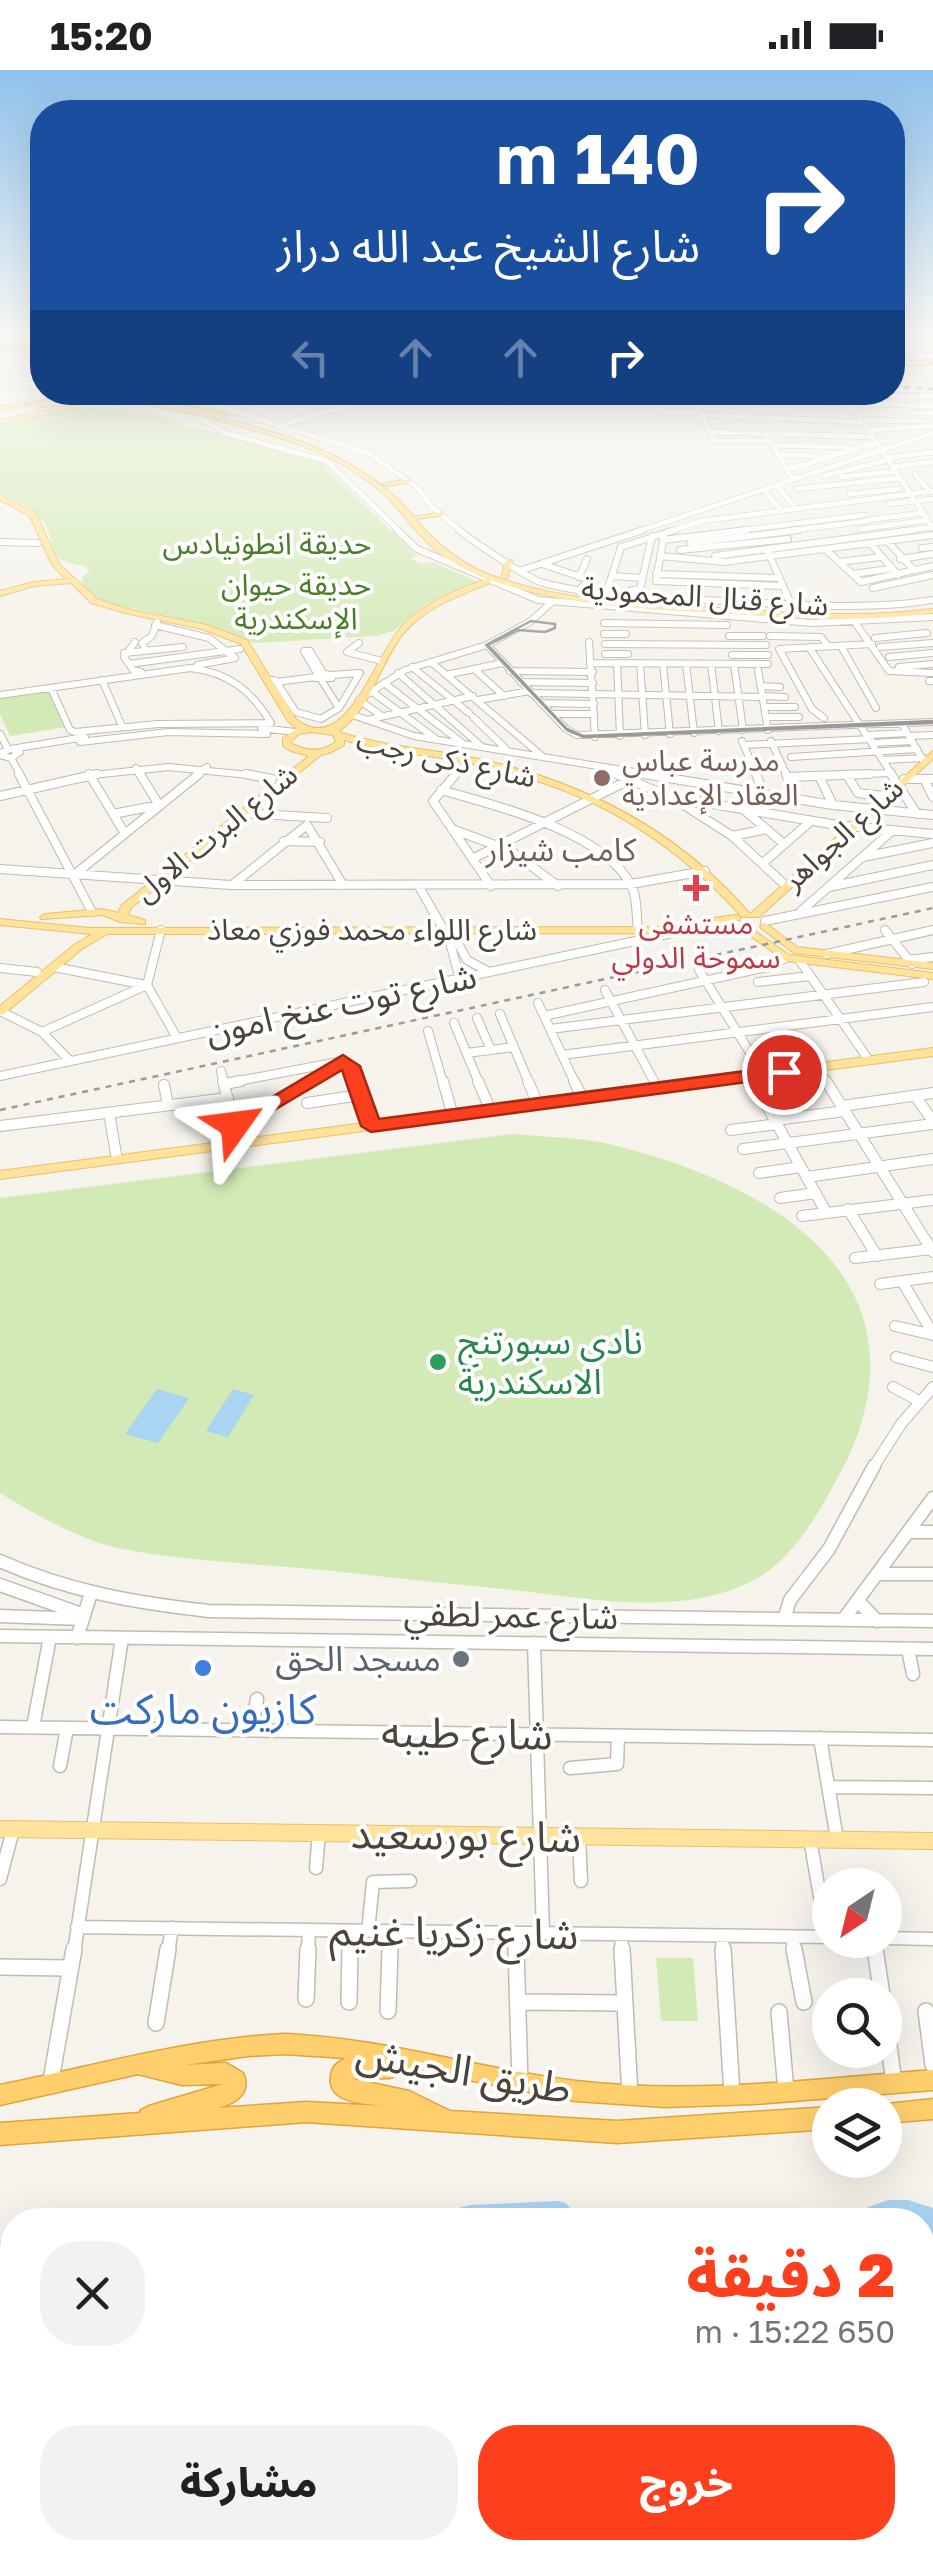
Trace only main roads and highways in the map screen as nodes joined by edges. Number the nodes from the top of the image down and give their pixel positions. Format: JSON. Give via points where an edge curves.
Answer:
{"nodes":[{"id":1,"x":321,"y":452,"type":"edge"},
{"id":2,"x":328,"y":452,"type":"edge"},
{"id":3,"x":408,"y":480,"type":"road end"},
{"id":4,"x":386,"y":484,"type":"junction"},
{"id":5,"x":0,"y":499,"type":"edge"},
{"id":6,"x":440,"y":514,"type":"road end"},
{"id":7,"x":417,"y":517,"type":"junction"},
{"id":8,"x":427,"y":540,"type":"junction"},
{"id":9,"x":422,"y":552,"type":"road end"},
{"id":10,"x":510,"y":562,"type":"road end"},
{"id":11,"x":54,"y":569,"type":"junction"},
{"id":12,"x":504,"y":577,"type":"junction"},
{"id":13,"x":35,"y":581,"type":"junction"},
{"id":14,"x":65,"y":581,"type":"junction"},
{"id":15,"x":487,"y":582,"type":"road end"},
{"id":16,"x":0,"y":593,"type":"edge"},
{"id":17,"x":620,"y":595,"type":"road end"},
{"id":18,"x":590,"y":596,"type":"junction"},
{"id":19,"x":880,"y":606,"type":"road end"},
{"id":20,"x":628,"y":607,"type":"junction"},
{"id":21,"x":602,"y":608,"type":"road end"},
{"id":22,"x":933,"y":609,"type":"edge"},
{"id":23,"x":902,"y":612,"type":"junction"},
{"id":24,"x":296,"y":733,"type":"junction"},
{"id":25,"x":338,"y":738,"type":"junction"},
{"id":26,"x":296,"y":751,"type":"junction"},
{"id":27,"x":318,"y":753,"type":"junction"},
{"id":28,"x":928,"y":760,"type":"edge"},
{"id":29,"x":250,"y":801,"type":"junction"},
{"id":30,"x":591,"y":801,"type":"junction"},
{"id":31,"x":152,"y":881,"type":"junction"},
{"id":32,"x":0,"y":913,"type":"edge"},
{"id":33,"x":92,"y":913,"type":"junction"},
{"id":34,"x":121,"y":919,"type":"junction"},
{"id":35,"x":751,"y":919,"type":"junction"},
{"id":36,"x":46,"y":921,"type":"junction"},
{"id":37,"x":0,"y":922,"type":"edge"},
{"id":38,"x":439,"y":926,"type":"junction"},
{"id":39,"x":638,"y":927,"type":"junction"},
{"id":40,"x":76,"y":928,"type":"junction"},
{"id":41,"x":110,"y":930,"type":"junction"},
{"id":42,"x":747,"y":930,"type":"junction"},
{"id":43,"x":933,"y":966,"type":"edge"},
{"id":44,"x":919,"y":971,"type":"edge"},
{"id":45,"x":21,"y":990,"type":"junction"},
{"id":46,"x":0,"y":1002,"type":"edge"},
{"id":47,"x":0,"y":1011,"type":"edge"},
{"id":48,"x":933,"y":1049,"type":"edge"},
{"id":49,"x":755,"y":1072,"type":"junction"},
{"id":50,"x":519,"y":1104,"type":"junction"},
{"id":51,"x":370,"y":1123,"type":"junction"},
{"id":52,"x":0,"y":1172,"type":"edge"},
{"id":53,"x":6,"y":1829,"type":"edge"},
{"id":54,"x":933,"y":1840,"type":"edge"},
{"id":55,"x":420,"y":2060,"type":"junction"},
{"id":56,"x":142,"y":2066,"type":"junction"},
{"id":57,"x":933,"y":2080,"type":"edge"},
{"id":58,"x":0,"y":2095,"type":"edge"},
{"id":59,"x":933,"y":2109,"type":"edge"},
{"id":60,"x":902,"y":2112,"type":"edge"},
{"id":61,"x":812,"y":2119,"type":"edge"},
{"id":62,"x":445,"y":2120,"type":"junction"},
{"id":63,"x":131,"y":2125,"type":"junction"},
{"id":64,"x":0,"y":2134,"type":"edge"}],
"edges":[{"from":1,"to":8,"type":"main road","via":[[374,482]]},
{"from":2,"to":4,"type":"main road"},
{"from":3,"to":4,"type":"main road"},
{"from":4,"to":7,"type":"main road"},
{"from":5,"to":11,"type":"main road","name":"شارع البرت الاول","via":[[27,516]]},
{"from":5,"to":11,"type":"main road","name":"شارع البرت الاول","via":[[37,519]]},
{"from":6,"to":7,"type":"main road"},
{"from":7,"to":12,"type":"main road","via":[[454,554]]},
{"from":8,"to":9,"type":"main road"},
{"from":8,"to":20,"type":"main road","via":[[502,581]]},
{"from":10,"to":12,"type":"main road"},
{"from":11,"to":13,"type":"main road"},
{"from":11,"to":14,"type":"main road","name":"شارع البرت الاول"},
{"from":12,"to":18,"type":"main road"},
{"from":13,"to":14,"type":"main road"},
{"from":13,"to":16,"type":"main road"},
{"from":14,"to":24,"type":"main road","name":"شارع البرت الاول","via":[[95,606],[214,634],[235,650]]},
{"from":14,"to":24,"type":"main road","name":"شارع البرت الاول","via":[[110,607],[239,639],[274,682]]},
{"from":15,"to":25,"type":"main road","via":[[422,611],[398,635]]},
{"from":17,"to":18,"type":"main road"},
{"from":18,"to":23,"type":"main road","via":[[827,614]]},
{"from":19,"to":23,"type":"main road"},
{"from":20,"to":21,"type":"main road"},
{"from":20,"to":22,"type":"main road","via":[[833,618]]},
{"from":22,"to":23,"type":"main road"},
{"from":24,"to":25,"type":"main road"},
{"from":24,"to":26,"type":"main road","via":[[286,743]]},
{"from":25,"to":27,"type":"main road"},
{"from":25,"to":30,"type":"main road","name":"شارع ذكى رجب","via":[[538,782]]},
{"from":25,"to":30,"type":"main road","name":"شارع ذكى رجب","via":[[488,764]]},
{"from":26,"to":27,"type":"main road"},
{"from":26,"to":29,"type":"main road","name":"شارع البرت الاول"},
{"from":27,"to":29,"type":"main road","name":"شارع البرت الاول"},
{"from":28,"to":35,"type":"main road","name":"شارع الجواهر"},
{"from":29,"to":31,"type":"main road","name":"شارع البرت الاول"},
{"from":29,"to":31,"type":"main road","name":"شارع البرت الاول"},
{"from":30,"to":35,"type":"main road","name":"شارع ذكى رجب","via":[[662,839]]},
{"from":31,"to":33,"type":"main road","name":"شارع البرت الاول"},
{"from":31,"to":34,"type":"main road","name":"شارع البرت الاول"},
{"from":32,"to":36,"type":"main road","name":"شارع اللواء محمد فوزي معاذ"},
{"from":33,"to":34,"type":"main road","name":"شارع اللواء محمد فوزي معاذ"},
{"from":33,"to":36,"type":"main road","name":"شارع اللواء محمد فوزي معاذ"},
{"from":33,"to":40,"type":"main road","name":"شارع البرت الاول","via":[[73,923]]},
{"from":34,"to":38,"type":"main road","name":"شارع اللواء محمد فوزي معاذ"},
{"from":35,"to":39,"type":"main road","name":"شارع اللواء محمد فوزي معاذ"},
{"from":35,"to":42,"type":"main road","name":"شارع اللواء محمد فوزي معاذ"},
{"from":35,"to":42,"type":"main road","via":[[736,925]]},
{"from":35,"to":44,"type":"main road","via":[[791,949]]},
{"from":36,"to":37,"type":"main road","name":"شارع اللواء محمد فوزي معاذ"},
{"from":36,"to":40,"type":"main road","name":"شارع اللواء محمد فوزي معاذ"},
{"from":38,"to":39,"type":"main road","name":"شارع اللواء محمد فوزي معاذ"},
{"from":38,"to":39,"type":"main road","name":"شارع اللواء محمد فوزي معاذ"},
{"from":38,"to":41,"type":"main road","name":"شارع اللواء محمد فوزي معاذ"},
{"from":39,"to":42,"type":"main road","name":"شارع اللواء محمد فوزي معاذ"},
{"from":40,"to":41,"type":"main road","name":"شارع اللواء محمد فوزي معاذ"},
{"from":40,"to":45,"type":"main road","name":"شارع البرت الاول","via":[[74,940]]},
{"from":41,"to":45,"type":"main road","name":"شارع البرت الاول"},
{"from":42,"to":44,"type":"main road","via":[[786,958]]},
{"from":43,"to":44,"type":"main road"},
{"from":45,"to":46,"type":"main road","name":"شارع البرت الاول"},
{"from":45,"to":47,"type":"main road","name":"شارع البرت الاول"},
{"from":48,"to":49,"type":"main road"},
{"from":48,"to":49,"type":"main road"},
{"from":49,"to":50,"type":"main road"},
{"from":49,"to":50,"type":"main road"},
{"from":50,"to":51,"type":"main road"},
{"from":50,"to":51,"type":"main road"},
{"from":51,"to":52,"type":"main road"},
{"from":51,"to":52,"type":"main road","via":[[236,1131]]},
{"from":53,"to":54,"type":"main road","name":"شارع بورسعيد"},
{"from":55,"to":56,"type":"highway","name":"طريق الجيش","via":[[282,2044]]},
{"from":55,"to":57,"type":"highway","name":"طريق الجيش","via":[[520,2083],[630,2096]]},
{"from":55,"to":62,"type":"highway","via":[[390,2068],[349,2067],[341,2083],[419,2104]]},
{"from":56,"to":58,"type":"highway","name":"طريق الجيش"},
{"from":56,"to":63,"type":"highway","via":[[182,2075],[226,2073],[235,2084],[226,2096]]},
{"from":59,"to":60,"type":"highway"},
{"from":61,"to":62,"type":"highway","name":"طريق الجيش","via":[[654,2132]]},
{"from":62,"to":63,"type":"highway","name":"طريق الجيش","via":[[306,2112]]},
{"from":63,"to":64,"type":"highway","name":"طريق الجيش"}]}
